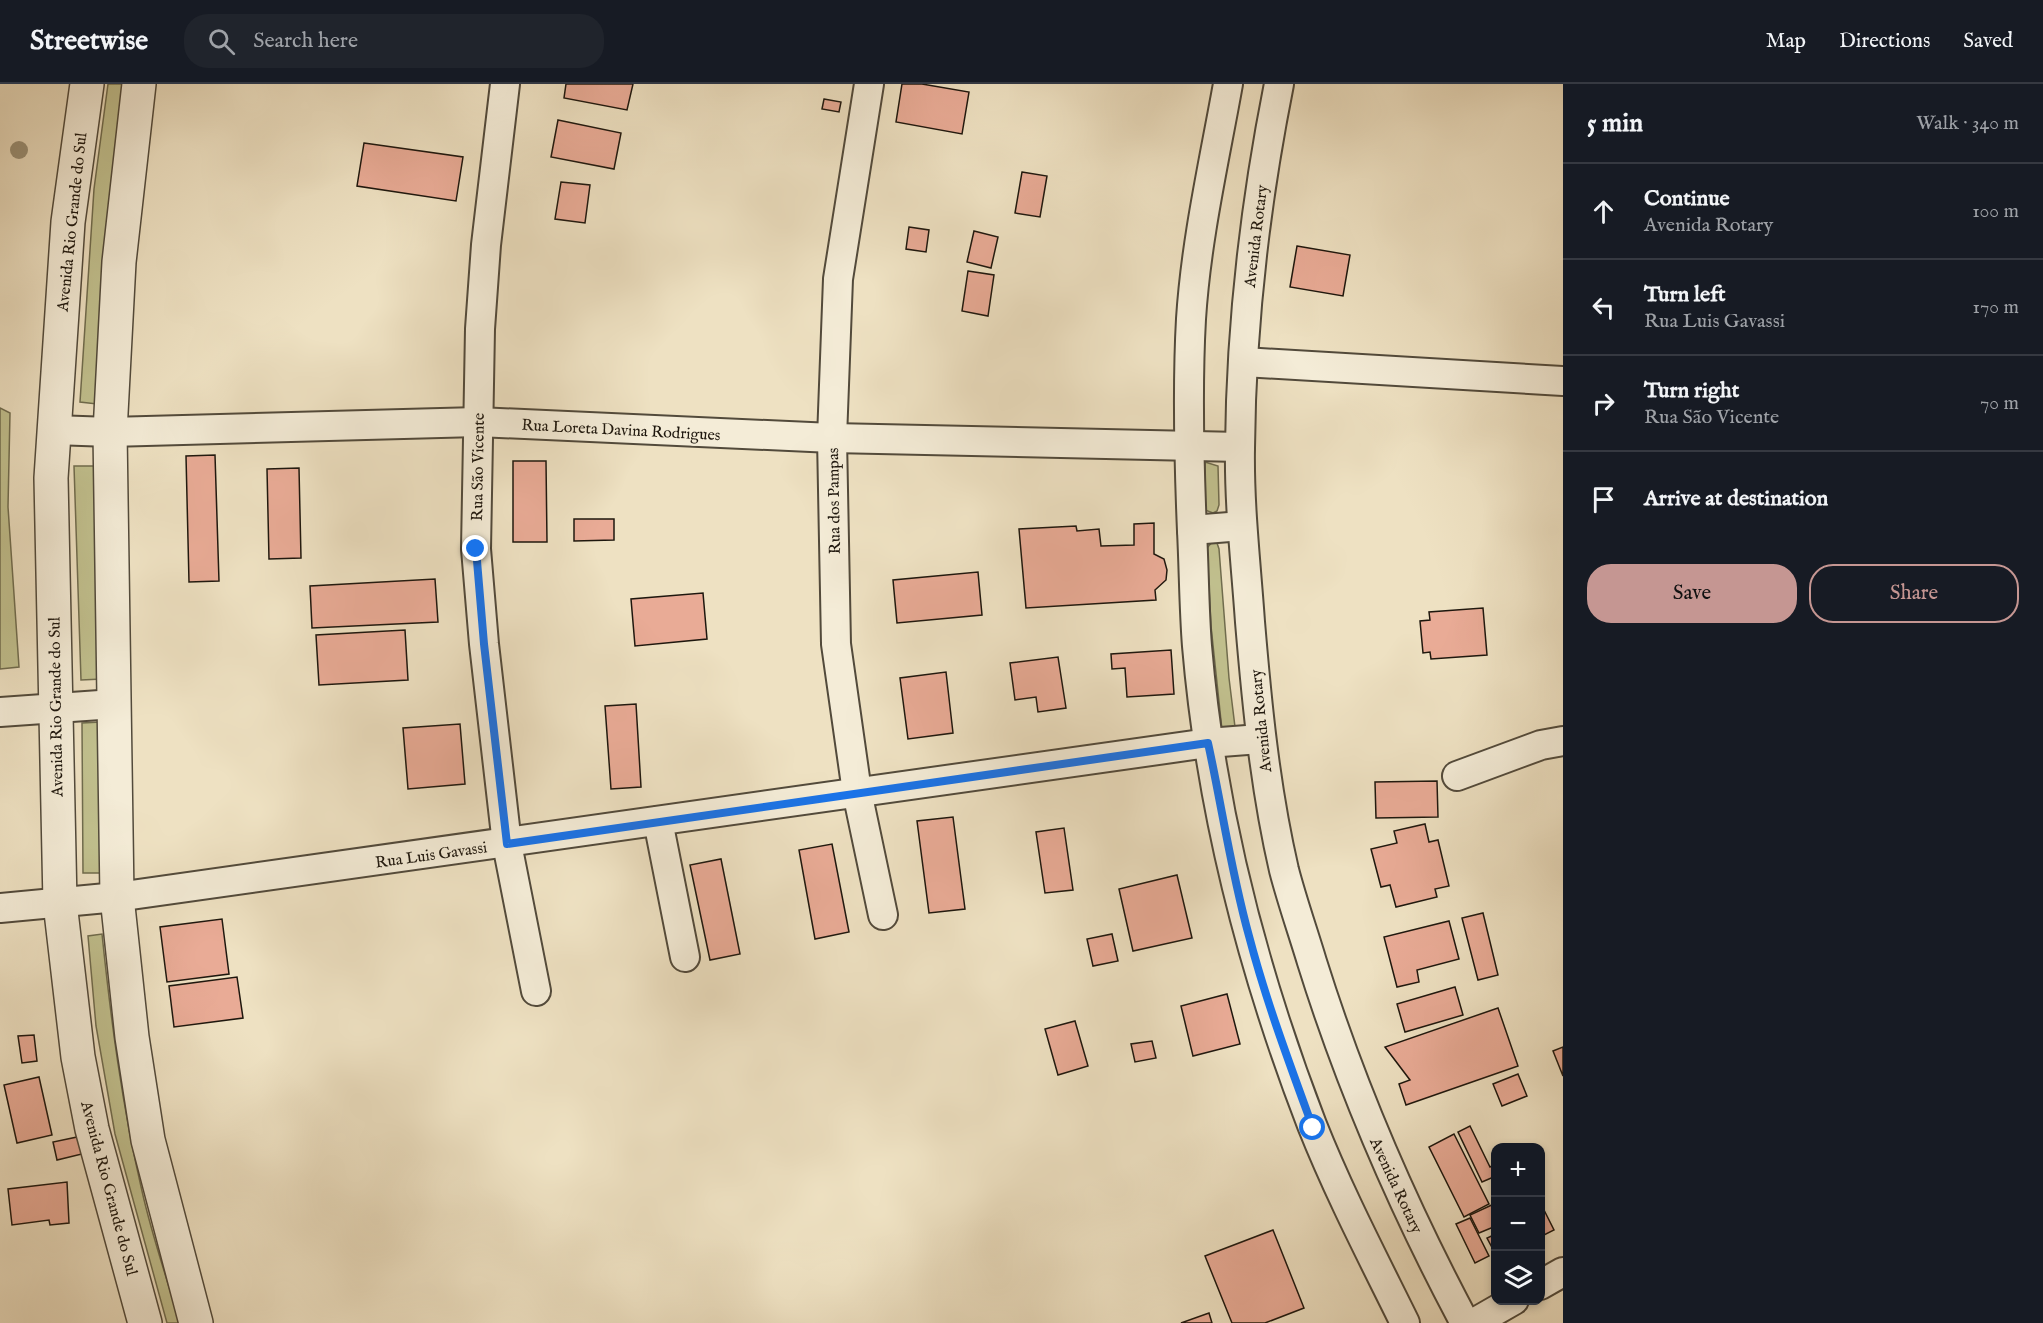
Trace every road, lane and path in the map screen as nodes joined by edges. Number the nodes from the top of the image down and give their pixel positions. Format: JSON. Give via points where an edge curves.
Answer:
{"nodes":[{"id":1,"x":87,"y":84,"type":"edge"},
{"id":2,"x":140,"y":84,"type":"edge"},
{"id":3,"x":505,"y":84,"type":"edge"},
{"id":4,"x":868,"y":84,"type":"edge"},
{"id":5,"x":1228,"y":84,"type":"edge"},
{"id":6,"x":1280,"y":84,"type":"edge"},
{"id":7,"x":1244,"y":362,"type":"junction"},
{"id":8,"x":1563,"y":381,"type":"edge"},
{"id":9,"x":478,"y":422,"type":"junction"},
{"id":10,"x":54,"y":430,"type":"junction"},
{"id":11,"x":110,"y":432,"type":"junction"},
{"id":12,"x":832,"y":438,"type":"junction"},
{"id":13,"x":1188,"y":447,"type":"junction"},
{"id":14,"x":1240,"y":447,"type":"junction"},
{"id":15,"x":1242,"y":526,"type":"junction"},
{"id":16,"x":1192,"y":530,"type":"junction"},
{"id":17,"x":114,"y":704,"type":"junction"},
{"id":18,"x":54,"y":708,"type":"junction"},
{"id":19,"x":0,"y":712,"type":"edge"},
{"id":20,"x":1260,"y":739,"type":"junction"},
{"id":21,"x":1563,"y":741,"type":"edge"},
{"id":22,"x":1208,"y":743,"type":"junction"},
{"id":23,"x":1457,"y":776,"type":"dead end"},
{"id":24,"x":857,"y":792,"type":"junction"},
{"id":25,"x":657,"y":821,"type":"junction"},
{"id":26,"x":507,"y":844,"type":"junction"},
{"id":27,"x":117,"y":897,"type":"junction"},
{"id":28,"x":60,"y":903,"type":"junction"},
{"id":29,"x":0,"y":908,"type":"edge"},
{"id":30,"x":883,"y":915,"type":"dead end"},
{"id":31,"x":685,"y":957,"type":"dead end"},
{"id":32,"x":536,"y":991,"type":"dead end"},
{"id":33,"x":1563,"y":1272,"type":"edge"},
{"id":34,"x":1545,"y":1282,"type":"edge"},
{"id":35,"x":1505,"y":1305,"type":"edge"},
{"id":36,"x":145,"y":1323,"type":"edge"},
{"id":37,"x":196,"y":1323,"type":"edge"},
{"id":38,"x":1405,"y":1323,"type":"edge"},
{"id":39,"x":1465,"y":1323,"type":"edge"},
{"id":40,"x":1474,"y":1323,"type":"edge"}],
"edges":[{"from":1,"to":10,"type":"street","name":"Avenida Rio Grande do Sul","via":[[68,222]]},
{"from":2,"to":11,"type":"street","via":[[119,262]]},
{"from":3,"to":9,"type":"street","name":"Rua São Vicente","via":[[486,245]]},
{"from":4,"to":12,"type":"street","name":"Rua dos Pampas","via":[[838,279]]},
{"from":5,"to":13,"type":"street","via":[[1200,240],[1191,317]]},
{"from":6,"to":7,"type":"street","name":"Avenida Rotary","via":[[1257,214]]},
{"from":7,"to":8,"type":"street"},
{"from":7,"to":14,"type":"street","name":"Avenida Rotary"},
{"from":9,"to":11,"type":"street","name":"Rua Loreta Davina Rodrigues"},
{"from":9,"to":12,"type":"street","name":"Rua Loreta Davina Rodrigues"},
{"from":9,"to":26,"type":"street","name":"Rua São Vicente","via":[[476,549]]},
{"from":10,"to":11,"type":"street","name":"Rua Loreta Davina Rodrigues"},
{"from":10,"to":18,"type":"street","name":"Avenida Rio Grande do Sul"},
{"from":11,"to":17,"type":"street"},
{"from":12,"to":13,"type":"street","name":"Rua Loreta Davina Rodrigues"},
{"from":12,"to":24,"type":"street","name":"Rua dos Pampas","via":[[836,644]]},
{"from":13,"to":14,"type":"street","name":"Rua Loreta Davina Rodrigues"},
{"from":13,"to":16,"type":"street"},
{"from":14,"to":15,"type":"street","name":"Avenida Rotary"},
{"from":15,"to":16,"type":"street"},
{"from":15,"to":20,"type":"street","name":"Avenida Rotary"},
{"from":16,"to":22,"type":"street","via":[[1197,645]]},
{"from":17,"to":18,"type":"street"},
{"from":17,"to":27,"type":"street"},
{"from":18,"to":19,"type":"street"},
{"from":18,"to":28,"type":"street","name":"Avenida Rio Grande do Sul"},
{"from":20,"to":22,"type":"street","name":"Rua Luis Gavassi"},
{"from":20,"to":39,"type":"street","name":"Avenida Rotary","via":[[1285,872],[1333,1029],[1385,1161]]},
{"from":21,"to":23,"type":"street","via":[[1541,745]]},
{"from":22,"to":24,"type":"street","name":"Rua Luis Gavassi"},
{"from":22,"to":38,"type":"street","via":[[1239,895],[1281,1039],[1313,1128]]},
{"from":24,"to":25,"type":"street","name":"Rua Luis Gavassi"},
{"from":24,"to":30,"type":"street","name":"Rua dos Pampas"},
{"from":25,"to":26,"type":"street","name":"Rua Luis Gavassi"},
{"from":25,"to":31,"type":"street"},
{"from":26,"to":27,"type":"street","name":"Rua Luis Gavassi"},
{"from":26,"to":32,"type":"street","name":"Rua São Vicente"},
{"from":27,"to":28,"type":"street","name":"Rua Luis Gavassi"},
{"from":27,"to":37,"type":"street","via":[[148,1140]]},
{"from":28,"to":29,"type":"street"},
{"from":28,"to":36,"type":"street","name":"Avenida Rio Grande do Sul","via":[[86,1098]]},
{"from":33,"to":34,"type":"street"},
{"from":35,"to":40,"type":"street"}]}
